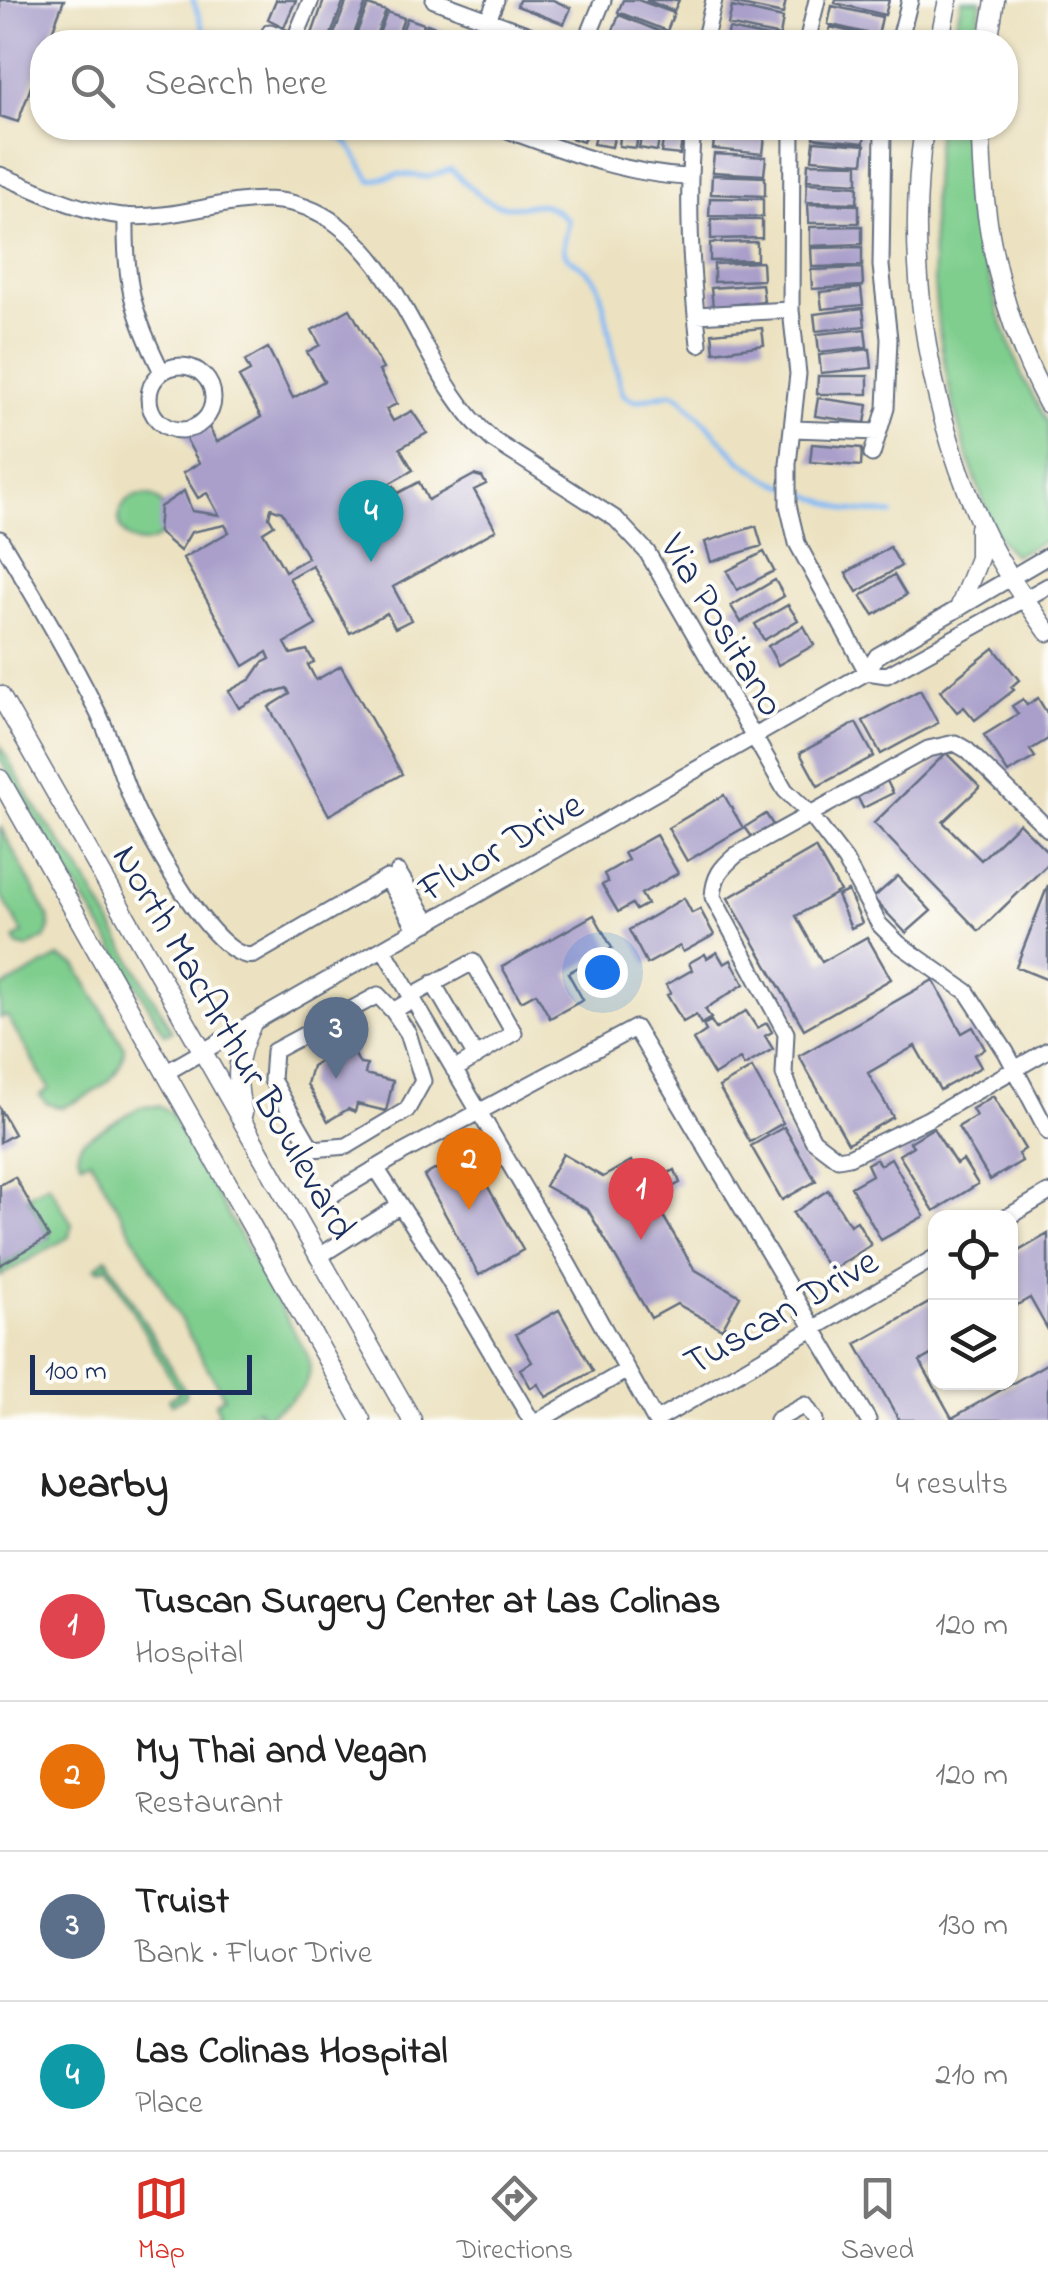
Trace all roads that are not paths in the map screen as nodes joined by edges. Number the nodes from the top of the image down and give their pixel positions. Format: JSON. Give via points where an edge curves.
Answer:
{"nodes":[{"id":1,"x":311,"y":0,"type":"edge"},
{"id":2,"x":434,"y":0,"type":"edge"},
{"id":3,"x":496,"y":0,"type":"edge"},
{"id":4,"x":602,"y":0,"type":"edge"},
{"id":5,"x":714,"y":0,"type":"edge"},
{"id":6,"x":817,"y":0,"type":"edge"},
{"id":7,"x":910,"y":0,"type":"edge"},
{"id":8,"x":948,"y":0,"type":"edge"},
{"id":9,"x":996,"y":0,"type":"edge"},
{"id":10,"x":488,"y":20,"type":"junction"},
{"id":11,"x":300,"y":30,"type":"edge"},
{"id":12,"x":515,"y":30,"type":"edge"},
{"id":13,"x":591,"y":30,"type":"edge"},
{"id":14,"x":707,"y":30,"type":"edge"},
{"id":15,"x":809,"y":30,"type":"edge"},
{"id":16,"x":902,"y":30,"type":"edge"},
{"id":17,"x":941,"y":30,"type":"edge"},
{"id":18,"x":990,"y":30,"type":"edge"},
{"id":19,"x":533,"y":140,"type":"edge"},
{"id":20,"x":692,"y":140,"type":"edge"},
{"id":21,"x":792,"y":140,"type":"edge"},
{"id":22,"x":883,"y":140,"type":"edge"},
{"id":23,"x":923,"y":140,"type":"edge"},
{"id":24,"x":981,"y":140,"type":"edge"},
{"id":25,"x":0,"y":176,"type":"edge"},
{"id":26,"x":688,"y":177,"type":"junction"},
{"id":27,"x":126,"y":216,"type":"junction"},
{"id":28,"x":791,"y":310,"type":"junction"},
{"id":29,"x":696,"y":315,"type":"junction"},
{"id":30,"x":699,"y":344,"type":"dead end"},
{"id":31,"x":162,"y":372,"type":"junction"},
{"id":32,"x":1048,"y":404,"type":"edge"},
{"id":33,"x":793,"y":429,"type":"junction"},
{"id":34,"x":878,"y":432,"type":"junction"},
{"id":35,"x":872,"y":454,"type":"dead end"},
{"id":36,"x":977,"y":518,"type":"junction"},
{"id":37,"x":0,"y":540,"type":"edge"},
{"id":38,"x":1048,"y":556,"type":"edge"},
{"id":39,"x":1010,"y":577,"type":"junction"},
{"id":40,"x":1048,"y":586,"type":"edge"},
{"id":41,"x":1025,"y":600,"type":"junction"},
{"id":42,"x":960,"y":606,"type":"junction"},
{"id":43,"x":1048,"y":632,"type":"edge"},
{"id":44,"x":867,"y":672,"type":"junction"},
{"id":45,"x":0,"y":695,"type":"edge"},
{"id":46,"x":754,"y":737,"type":"junction"},
{"id":47,"x":0,"y":779,"type":"edge"},
{"id":48,"x":808,"y":813,"type":"junction"},
{"id":49,"x":1048,"y":829,"type":"edge"},
{"id":50,"x":423,"y":927,"type":"junction"},
{"id":51,"x":384,"y":950,"type":"junction"},
{"id":52,"x":433,"y":983,"type":"junction"},
{"id":53,"x":412,"y":998,"type":"junction"},
{"id":54,"x":393,"y":1010,"type":"junction"},
{"id":55,"x":250,"y":1026,"type":"junction"},
{"id":56,"x":1048,"y":1050,"type":"edge"},
{"id":57,"x":203,"y":1054,"type":"junction"},
{"id":58,"x":476,"y":1057,"type":"junction"},
{"id":59,"x":1015,"y":1068,"type":"junction"},
{"id":60,"x":454,"y":1070,"type":"junction"},
{"id":61,"x":165,"y":1073,"type":"junction"},
{"id":62,"x":480,"y":1112,"type":"junction"},
{"id":63,"x":1048,"y":1132,"type":"edge"},
{"id":64,"x":248,"y":1133,"type":"junction"},
{"id":65,"x":362,"y":1136,"type":"junction"},
{"id":66,"x":378,"y":1167,"type":"junction"},
{"id":67,"x":1048,"y":1194,"type":"edge"},
{"id":68,"x":328,"y":1197,"type":"dead end"},
{"id":69,"x":400,"y":1205,"type":"junction"},
{"id":70,"x":1018,"y":1211,"type":"edge"},
{"id":71,"x":318,"y":1256,"type":"junction"},
{"id":72,"x":928,"y":1262,"type":"edge"},
{"id":73,"x":815,"y":1326,"type":"junction"},
{"id":74,"x":627,"y":1370,"type":"junction"},
{"id":75,"x":360,"y":1420,"type":"edge"},
{"id":76,"x":412,"y":1420,"type":"edge"},
{"id":77,"x":531,"y":1420,"type":"edge"},
{"id":78,"x":540,"y":1420,"type":"edge"},
{"id":79,"x":656,"y":1420,"type":"edge"},
{"id":80,"x":777,"y":1420,"type":"edge"},
{"id":81,"x":815,"y":1420,"type":"edge"},
{"id":82,"x":868,"y":1420,"type":"edge"}],
"edges":[{"from":1,"to":11,"type":"street"},
{"from":2,"to":10,"type":"street"},
{"from":3,"to":10,"type":"street"},
{"from":4,"to":13,"type":"street"},
{"from":5,"to":14,"type":"street"},
{"from":6,"to":15,"type":"street"},
{"from":7,"to":16,"type":"street"},
{"from":8,"to":17,"type":"main road"},
{"from":9,"to":18,"type":"main road"},
{"from":10,"to":12,"type":"street"},
{"from":19,"to":26,"type":"street","via":[[580,158]]},
{"from":20,"to":26,"type":"street"},
{"from":21,"to":28,"type":"street"},
{"from":22,"to":34,"type":"street","via":[[880,266],[889,339],[886,408]]},
{"from":23,"to":36,"type":"main road","via":[[917,201],[926,346]]},
{"from":24,"to":32,"type":"main road","via":[[1002,290]]},
{"from":25,"to":27,"type":"street","name":"Via Positano"},
{"from":26,"to":29,"type":"street"},
{"from":27,"to":31,"type":"street","via":[[129,293]]},
{"from":27,"to":46,"type":"street","name":"Via Positano","via":[[260,199],[291,202],[336,223],[384,275],[444,385],[478,427],[616,519],[647,552]]},
{"from":28,"to":29,"type":"street"},
{"from":28,"to":33,"type":"street","via":[[798,374]]},
{"from":29,"to":30,"type":"street"},
{"from":31,"to":31,"type":"street","via":[[150,389],[156,419],[184,430],[204,422],[214,392],[203,373],[183,366]]},
{"from":33,"to":34,"type":"street"},
{"from":33,"to":44,"type":"street","via":[[788,505],[798,543]]},
{"from":34,"to":35,"type":"street"},
{"from":36,"to":39,"type":"main road"},
{"from":36,"to":42,"type":"main road","via":[[979,558]]},
{"from":37,"to":50,"type":"street","via":[[99,713],[136,809],[193,907],[222,942],[237,954],[254,955],[393,875]]},
{"from":38,"to":39,"type":"street","name":"Fluor Drive"},
{"from":39,"to":41,"type":"main road"},
{"from":39,"to":42,"type":"street","name":"Fluor Drive"},
{"from":40,"to":41,"type":"street","name":"Fluor Drive"},
{"from":41,"to":43,"type":"main road"},
{"from":41,"to":44,"type":"street","name":"Fluor Drive","via":[[887,675]]},
{"from":42,"to":44,"type":"street","name":"Fluor Drive","via":[[876,656]]},
{"from":44,"to":46,"type":"street","name":"Fluor Drive"},
{"from":45,"to":57,"type":"main road","name":"North MacArthur Boulevard"},
{"from":46,"to":48,"type":"street","name":"Via Positano"},
{"from":46,"to":50,"type":"street","name":"Fluor Drive"},
{"from":47,"to":61,"type":"main road","name":"North MacArthur Boulevard"},
{"from":48,"to":49,"type":"street","via":[[928,749],[955,743]]},
{"from":48,"to":59,"type":"street","name":"Via Positano","via":[[844,860],[879,924],[967,992]]},
{"from":48,"to":59,"type":"street","via":[[736,854],[714,880],[713,896],[786,1034],[784,1074],[813,1140],[838,1159],[849,1157]]},
{"from":50,"to":51,"type":"street","name":"Fluor Drive"},
{"from":51,"to":53,"type":"street"},
{"from":51,"to":55,"type":"street","name":"Fluor Drive"},
{"from":52,"to":53,"type":"street"},
{"from":52,"to":58,"type":"street"},
{"from":52,"to":58,"type":"street","via":[[473,962],[514,1034]]},
{"from":53,"to":54,"type":"street"},
{"from":53,"to":60,"type":"street"},
{"from":54,"to":65,"type":"street","via":[[423,1081],[407,1110]]},
{"from":54,"to":65,"type":"street","via":[[378,995],[274,1050],[272,1080],[312,1149],[347,1146]]},
{"from":55,"to":57,"type":"street","name":"Fluor Drive"},
{"from":55,"to":64,"type":"main road","via":[[236,1067]]},
{"from":56,"to":59,"type":"street"},
{"from":57,"to":61,"type":"street","name":"Fluor Drive"},
{"from":57,"to":64,"type":"main road","name":"North MacArthur Boulevard"},
{"from":58,"to":60,"type":"street"},
{"from":59,"to":63,"type":"street","name":"Via Positano"},
{"from":60,"to":62,"type":"street"},
{"from":61,"to":75,"type":"main road","name":"North MacArthur Boulevard"},
{"from":62,"to":66,"type":"street"},
{"from":62,"to":73,"type":"street","via":[[636,1028]]},
{"from":62,"to":74,"type":"street"},
{"from":64,"to":71,"type":"main road","name":"North MacArthur Boulevard"},
{"from":65,"to":66,"type":"street"},
{"from":66,"to":68,"type":"street"},
{"from":66,"to":69,"type":"street"},
{"from":67,"to":70,"type":"street"},
{"from":69,"to":71,"type":"street"},
{"from":69,"to":77,"type":"street"},
{"from":71,"to":76,"type":"main road","name":"North MacArthur Boulevard"},
{"from":72,"to":73,"type":"street","name":"Tuscan Drive"},
{"from":73,"to":79,"type":"street","name":"Tuscan Drive"},
{"from":73,"to":82,"type":"street"},
{"from":74,"to":78,"type":"street"},
{"from":74,"to":79,"type":"street"},
{"from":80,"to":81,"type":"street","via":[[805,1405]]}]}
